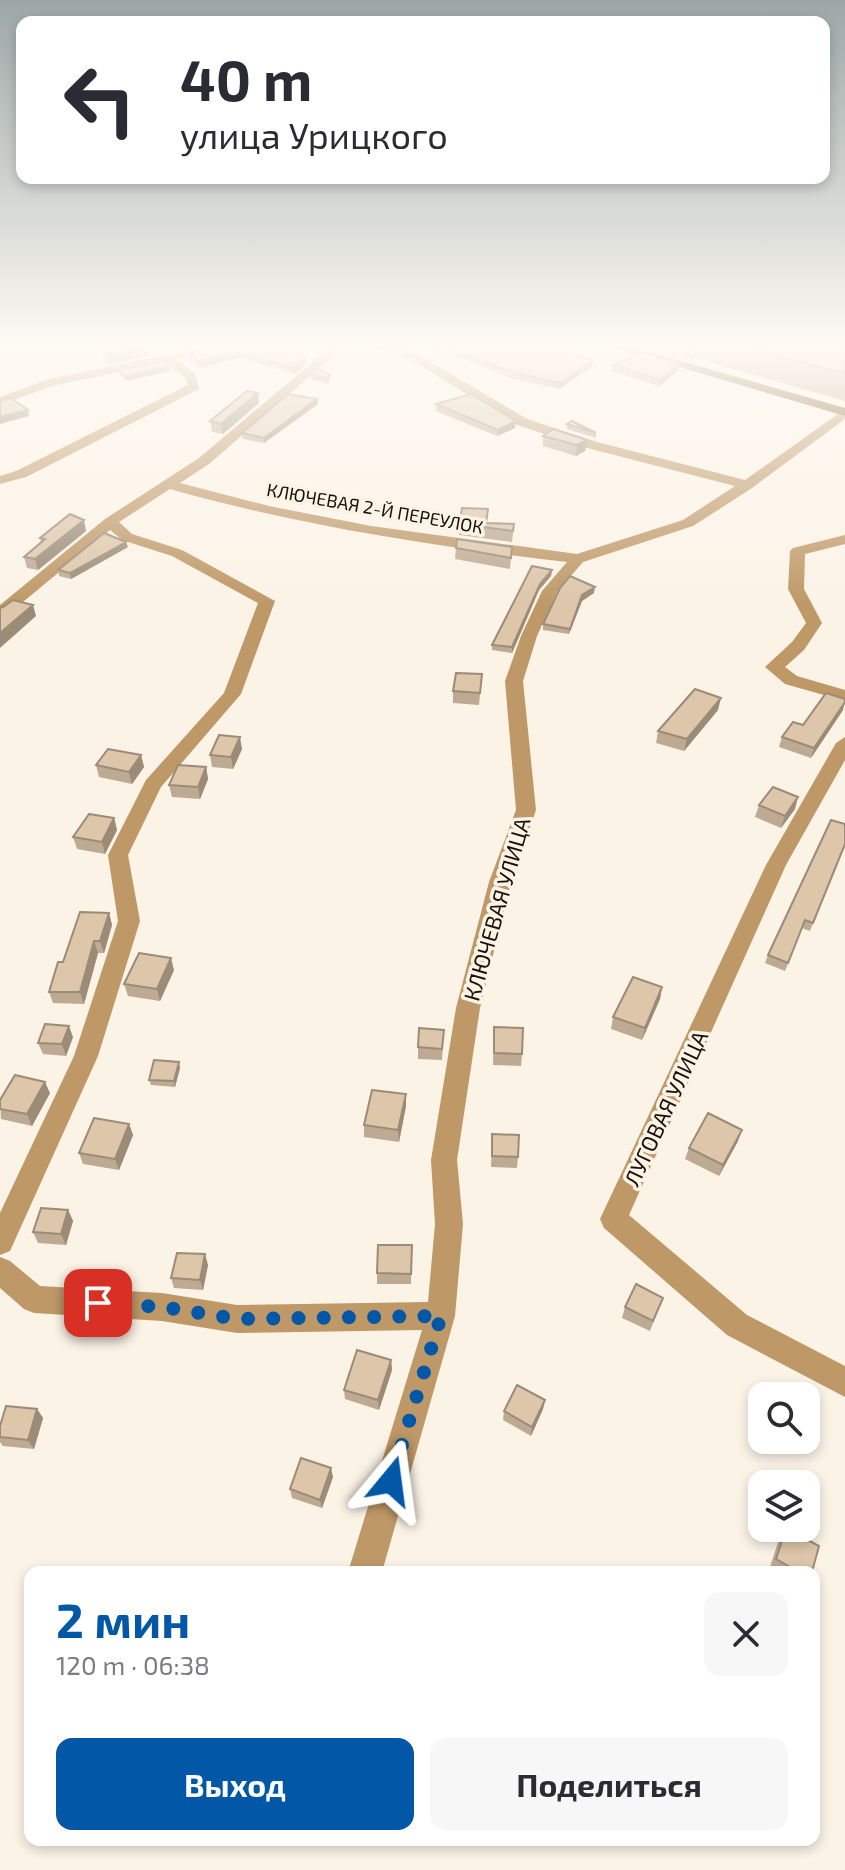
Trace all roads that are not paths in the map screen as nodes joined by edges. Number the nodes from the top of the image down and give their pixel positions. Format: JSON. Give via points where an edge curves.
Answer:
{"nodes":[{"id":1,"x":105,"y":431,"type":"edge"},
{"id":2,"x":239,"y":431,"type":"edge"},
{"id":3,"x":550,"y":431,"type":"edge"},
{"id":4,"x":819,"y":431,"type":"edge"},
{"id":5,"x":0,"y":480,"type":"edge"},
{"id":6,"x":168,"y":484,"type":"junction"},
{"id":7,"x":747,"y":485,"type":"junction"},
{"id":8,"x":110,"y":522,"type":"junction"},
{"id":9,"x":845,"y":539,"type":"edge"},
{"id":10,"x":578,"y":559,"type":"junction"},
{"id":11,"x":0,"y":613,"type":"edge"},
{"id":12,"x":845,"y":696,"type":"edge"},
{"id":13,"x":845,"y":743,"type":"edge"},
{"id":14,"x":0,"y":1242,"type":"edge"},
{"id":15,"x":0,"y":1270,"type":"edge"},
{"id":16,"x":441,"y":1316,"type":"junction"},
{"id":17,"x":845,"y":1382,"type":"edge"},
{"id":18,"x":367,"y":1566,"type":"edge"}],
"edges":[{"from":1,"to":5,"type":"street"},
{"from":2,"to":6,"type":"street"},
{"from":3,"to":7,"type":"street"},
{"from":4,"to":7,"type":"street"},
{"from":6,"to":8,"type":"street"},
{"from":6,"to":10,"type":"street","name":"КЛЮЧЕВАЯ 2-Й ПЕРЕУЛОК","via":[[366,530]]},
{"from":7,"to":10,"type":"street","via":[[688,523]]},
{"from":8,"to":11,"type":"street"},
{"from":8,"to":14,"type":"street","via":[[127,537],[177,553],[267,601],[232,694],[153,784],[118,855],[129,921],[86,1056]]},
{"from":9,"to":12,"type":"street","via":[[798,551],[796,589],[814,623],[774,667],[791,680]]},
{"from":10,"to":16,"type":"street","name":"КЛЮЧЕВАЯ УЛИЦА","via":[[550,591],[514,681],[526,810],[500,882],[468,1008],[444,1160],[449,1224]]},
{"from":13,"to":17,"type":"street","name":"ЛУГОВАЯ УЛИЦА","via":[[776,865],[614,1219],[737,1325]]},
{"from":15,"to":16,"type":"street","via":[[34,1299],[162,1307],[237,1319]]},
{"from":16,"to":18,"type":"street","name":"КЛЮЧЕВАЯ УЛИЦА"}]}
